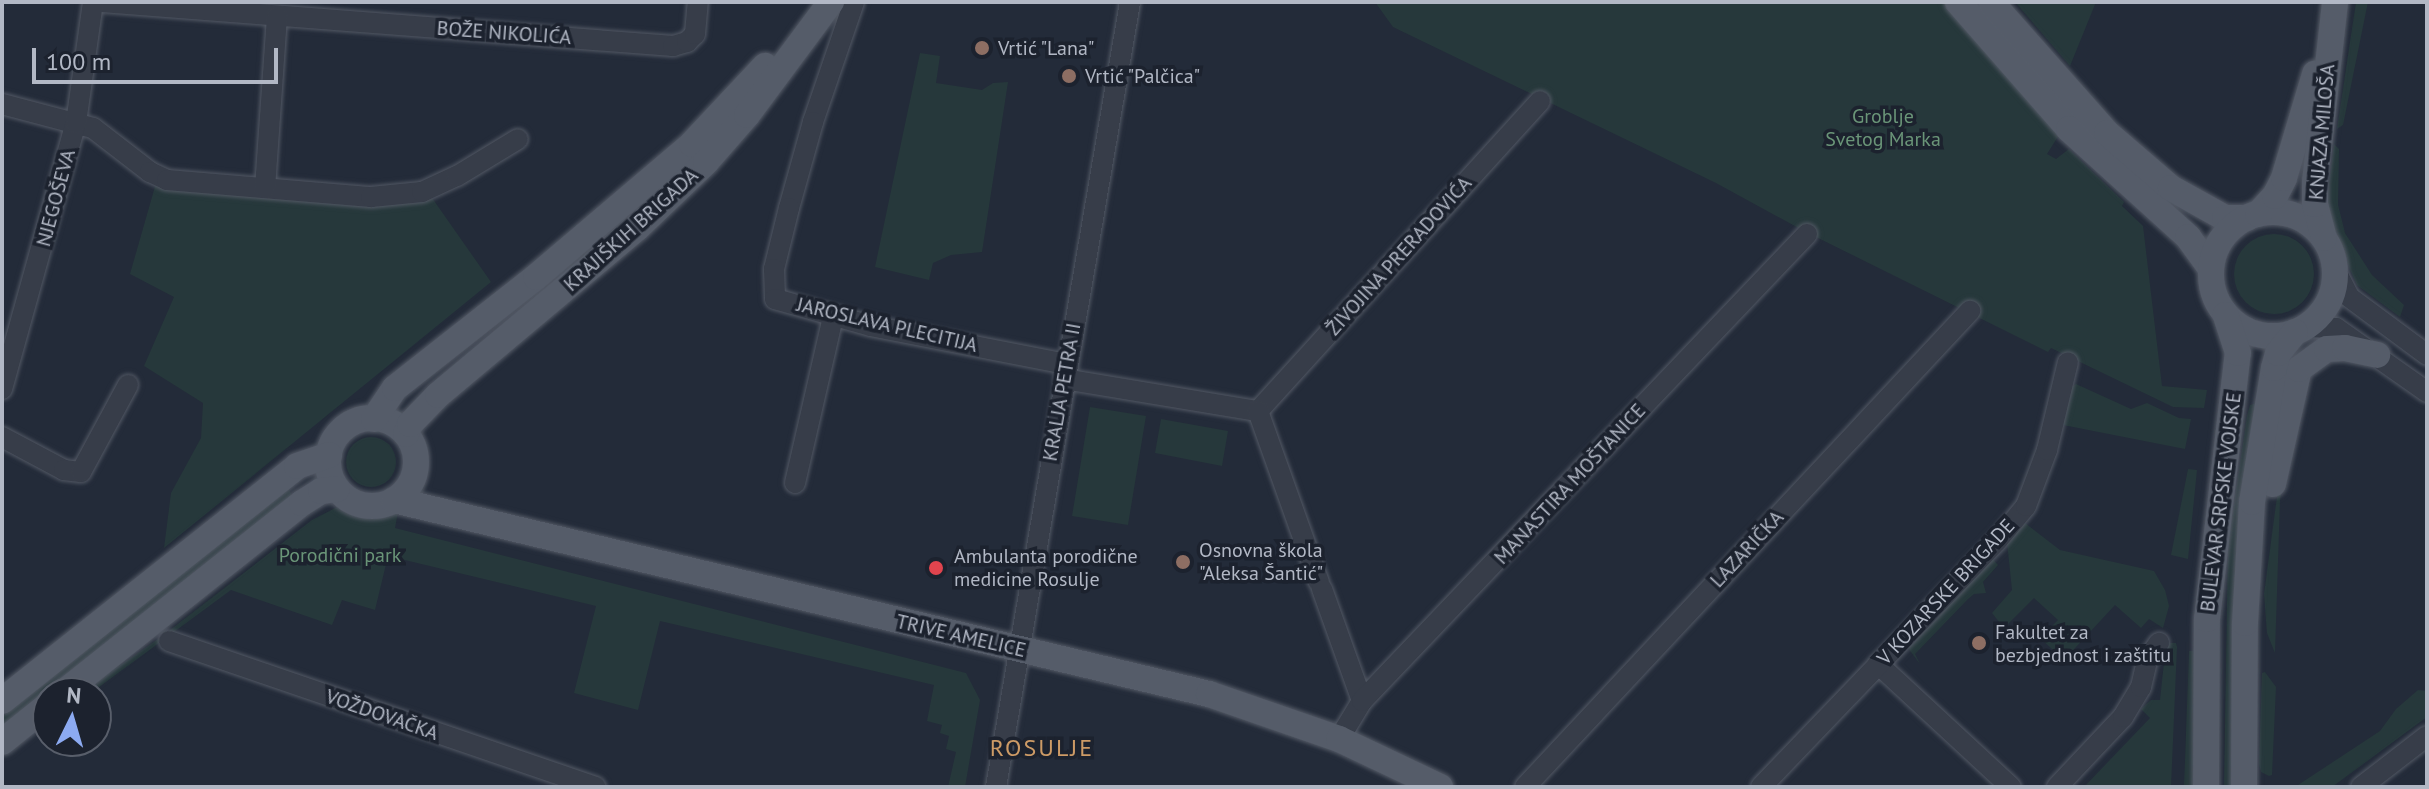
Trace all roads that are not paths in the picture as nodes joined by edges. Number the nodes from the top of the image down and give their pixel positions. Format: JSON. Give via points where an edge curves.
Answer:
{"nodes":[{"id":1,"x":93,"y":2,"type":"edge"},
{"id":2,"x":102,"y":2,"type":"edge"},
{"id":3,"x":698,"y":2,"type":"edge"},
{"id":4,"x":812,"y":2,"type":"edge"},
{"id":5,"x":831,"y":2,"type":"edge"},
{"id":6,"x":854,"y":2,"type":"edge"},
{"id":7,"x":1130,"y":2,"type":"edge"},
{"id":8,"x":1958,"y":2,"type":"edge"},
{"id":9,"x":1991,"y":2,"type":"edge"},
{"id":10,"x":2333,"y":12,"type":"edge"},
{"id":11,"x":277,"y":16,"type":"junction"},
{"id":12,"x":1540,"y":101,"type":"dead end"},
{"id":13,"x":2,"y":104,"type":"edge"},
{"id":14,"x":76,"y":123,"type":"junction"},
{"id":15,"x":518,"y":139,"type":"dead end"},
{"id":16,"x":265,"y":188,"type":"junction"},
{"id":17,"x":2253,"y":216,"type":"junction"},
{"id":18,"x":1807,"y":234,"type":"dead end"},
{"id":19,"x":2326,"y":241,"type":"junction"},
{"id":20,"x":2211,"y":269,"type":"junction"},
{"id":21,"x":2335,"y":269,"type":"junction"},
{"id":22,"x":1970,"y":311,"type":"dead end"},
{"id":23,"x":2226,"y":315,"type":"junction"},
{"id":24,"x":833,"y":317,"type":"junction"},
{"id":25,"x":2300,"y":330,"type":"junction"},
{"id":26,"x":2377,"y":355,"type":"junction"},
{"id":27,"x":2427,"y":355,"type":"edge"},
{"id":28,"x":2068,"y":362,"type":"dead end"},
{"id":29,"x":1065,"y":371,"type":"junction"},
{"id":30,"x":128,"y":385,"type":"dead end"},
{"id":31,"x":2,"y":389,"type":"edge"},
{"id":32,"x":2427,"y":392,"type":"edge"},
{"id":33,"x":1258,"y":411,"type":"junction"},
{"id":34,"x":374,"y":419,"type":"junction"},
{"id":35,"x":406,"y":434,"type":"junction"},
{"id":36,"x":2,"y":437,"type":"edge"},
{"id":37,"x":329,"y":455,"type":"junction"},
{"id":38,"x":415,"y":470,"type":"junction"},
{"id":39,"x":795,"y":483,"type":"dead end"},
{"id":40,"x":337,"y":489,"type":"junction"},
{"id":41,"x":394,"y":500,"type":"junction"},
{"id":42,"x":470,"y":519,"type":"junction"},
{"id":43,"x":2247,"y":588,"type":"junction"},
{"id":44,"x":169,"y":641,"type":"dead end"},
{"id":45,"x":2159,"y":643,"type":"dead end"},
{"id":46,"x":1019,"y":649,"type":"junction"},
{"id":47,"x":1878,"y":664,"type":"junction"},
{"id":48,"x":83,"y":677,"type":"edge"},
{"id":49,"x":2,"y":701,"type":"edge"},
{"id":50,"x":1362,"y":701,"type":"junction"},
{"id":51,"x":32,"y":718,"type":"edge"},
{"id":52,"x":2427,"y":736,"type":"edge"},
{"id":53,"x":1339,"y":739,"type":"junction"},
{"id":54,"x":2,"y":742,"type":"edge"},
{"id":55,"x":1002,"y":786,"type":"edge"},
{"id":56,"x":596,"y":787,"type":"edge"},
{"id":57,"x":1440,"y":787,"type":"edge"},
{"id":58,"x":1525,"y":787,"type":"edge"},
{"id":59,"x":1761,"y":787,"type":"edge"},
{"id":60,"x":2011,"y":787,"type":"edge"},
{"id":61,"x":2057,"y":787,"type":"edge"},
{"id":62,"x":2206,"y":787,"type":"edge"},
{"id":63,"x":2244,"y":787,"type":"edge"},
{"id":64,"x":2361,"y":787,"type":"edge"}],
"edges":[{"from":1,"to":14,"type":"street","name":"NJEGOŠEVA"},
{"from":2,"to":11,"type":"street","name":"BOŽE NIKOLIĆA"},
{"from":3,"to":11,"type":"street","name":"BOŽE NIKOLIĆA","via":[[695,34],[673,46]]},
{"from":4,"to":34,"type":"main road","name":"KRAJIŠKIH BRIGADA","via":[[762,70],[692,144],[395,388]]},
{"from":5,"to":35,"type":"main road","name":"KRAJIŠKIH BRIGADA","via":[[706,162],[615,247],[438,395]]},
{"from":6,"to":24,"type":"street","name":"JAROSLAVA PLECITIJA","via":[[813,122],[773,282],[775,299]]},
{"from":7,"to":29,"type":"street","name":"KRALJA PETRA II"},
{"from":8,"to":20,"type":"main road","via":[[2069,129],[2188,237]]},
{"from":9,"to":17,"type":"main road","via":[[2107,133],[2171,188],[2225,218]]},
{"from":10,"to":17,"type":"main road","name":"KNJAZA MILOŠA","via":[[2284,178],[2275,196]]},
{"from":10,"to":19,"type":"main road","name":"KNJAZA MILOŠA","via":[[2315,181],[2315,204]]},
{"from":11,"to":16,"type":"street"},
{"from":12,"to":33,"type":"street","name":"ŽIVOJINA PRERADOVIĆA"},
{"from":13,"to":14,"type":"street"},
{"from":14,"to":16,"type":"street","via":[[104,133],[158,177]]},
{"from":14,"to":31,"type":"street","name":"NJEGOŠEVA"},
{"from":15,"to":16,"type":"street","via":[[422,192],[371,197]]},
{"from":17,"to":19,"type":"main road","via":[[2277,212],[2296,217]]},
{"from":17,"to":20,"type":"main road","via":[[2220,242]]},
{"from":18,"to":50,"type":"street","name":"MANASTIRA MOŠTANICE"},
{"from":19,"to":21,"type":"main road"},
{"from":20,"to":23,"type":"main road","via":[[2211,285]]},
{"from":21,"to":25,"type":"main road","via":[[2328,302]]},
{"from":21,"to":27,"type":"street","via":[[2349,297]]},
{"from":22,"to":58,"type":"street","name":"LAZARIČKA"},
{"from":23,"to":25,"type":"main road","via":[[2258,335]]},
{"from":23,"to":62,"type":"main road","name":"BULEVAR SRPSKE VOJSKE","via":[[2238,353],[2207,619]]},
{"from":24,"to":29,"type":"street","name":"JAROSLAVA PLECITIJA"},
{"from":24,"to":39,"type":"street"},
{"from":25,"to":26,"type":"street","via":[[2336,328]]},
{"from":25,"to":43,"type":"main road","name":"BULEVAR SRPSKE VOJSKE","via":[[2278,353],[2274,368],[2252,502]]},
{"from":26,"to":32,"type":"street"},
{"from":26,"to":43,"type":"main road","via":[[2327,349],[2299,369]]},
{"from":28,"to":47,"type":"street","name":"V KOZARSKE BRIGADE","via":[[2047,450],[2026,506]]},
{"from":29,"to":33,"type":"street"},
{"from":29,"to":46,"type":"street","name":"KRALJA PETRA II"},
{"from":30,"to":36,"type":"street","via":[[81,472],[64,470]]},
{"from":33,"to":50,"type":"street"},
{"from":34,"to":35,"type":"main road"},
{"from":34,"to":37,"type":"main road","via":[[340,432]]},
{"from":35,"to":38,"type":"main road"},
{"from":37,"to":40,"type":"main road"},
{"from":37,"to":49,"type":"main road","via":[[297,466]]},
{"from":38,"to":41,"type":"main road","via":[[409,487]]},
{"from":38,"to":42,"type":"main road","name":"TRIVE AMELICE","via":[[445,503]]},
{"from":40,"to":41,"type":"main road","via":[[360,505],[374,507]]},
{"from":40,"to":48,"type":"main road","via":[[321,491],[302,503]]},
{"from":41,"to":42,"type":"main road","name":"TRIVE AMELICE"},
{"from":42,"to":46,"type":"main road","name":"TRIVE AMELICE"},
{"from":43,"to":63,"type":"main road","name":"BULEVAR SRPSKE VOJSKE"},
{"from":44,"to":56,"type":"street","name":"VOŽDOVAČKA"},
{"from":45,"to":61,"type":"street","via":[[2123,717]]},
{"from":46,"to":53,"type":"main road","name":"TRIVE AMELICE","via":[[1209,694]]},
{"from":46,"to":55,"type":"street","name":"KRALJA PETRA II"},
{"from":47,"to":59,"type":"street","name":"V KOZARSKE BRIGADE"},
{"from":47,"to":60,"type":"street"},
{"from":50,"to":53,"type":"street","name":"MANASTIRA MOŠTANICE"},
{"from":51,"to":54,"type":"main road"},
{"from":52,"to":64,"type":"street"},
{"from":53,"to":57,"type":"main road","name":"TRIVE AMELICE"}]}
